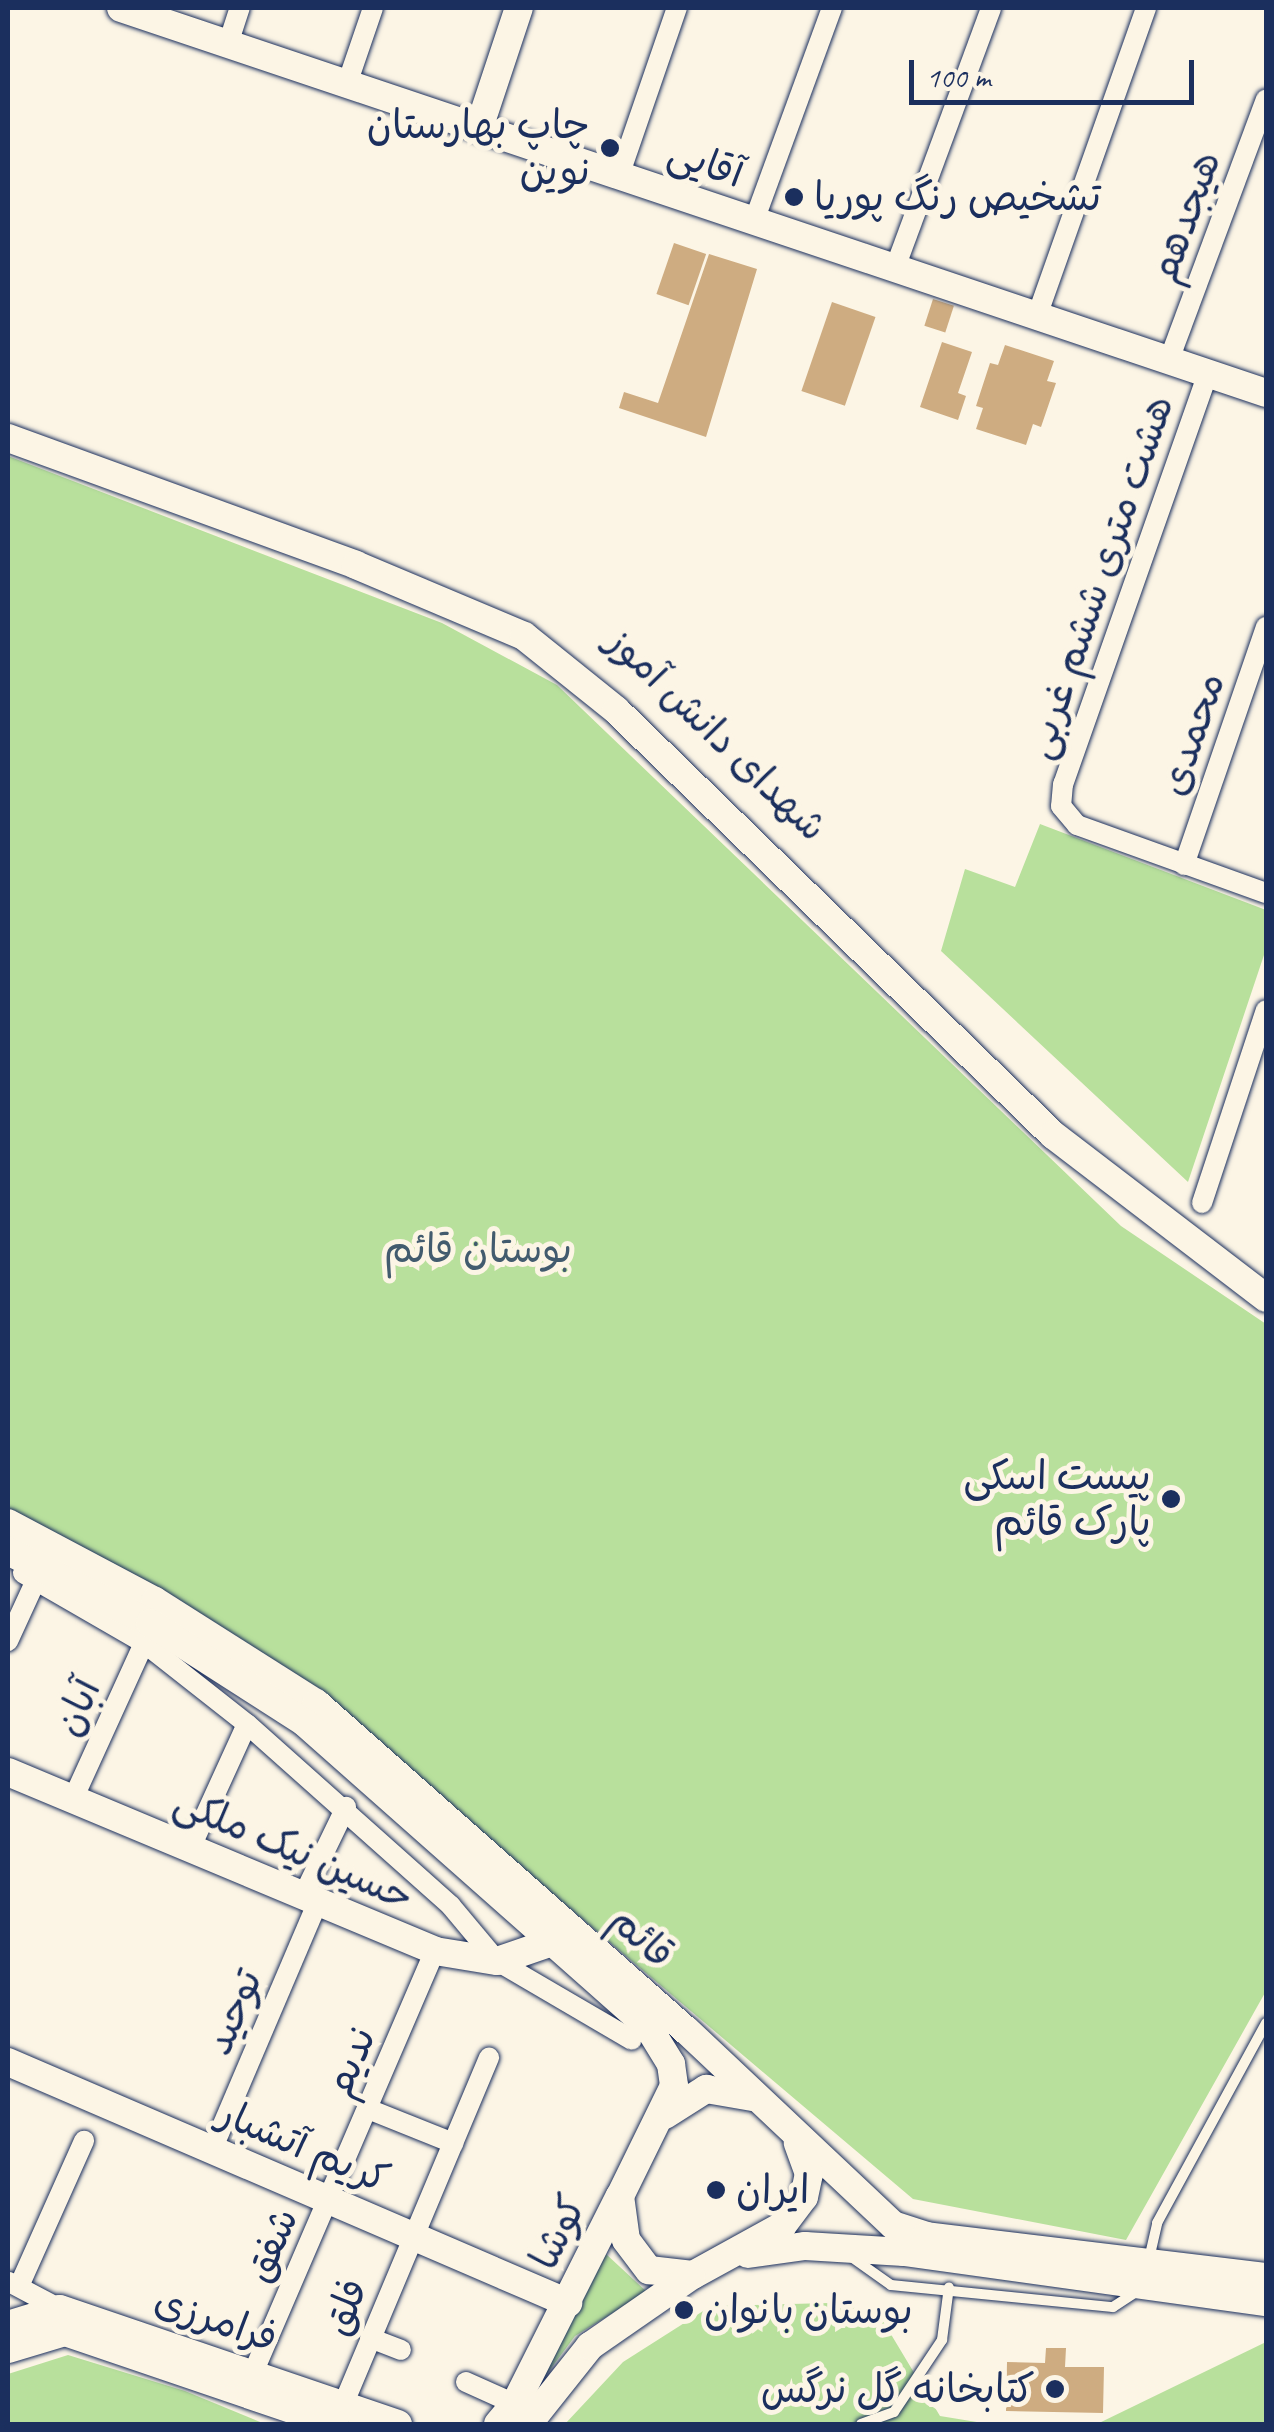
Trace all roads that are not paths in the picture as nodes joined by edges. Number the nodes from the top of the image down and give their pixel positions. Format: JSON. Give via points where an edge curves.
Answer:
{"nodes":[{"id":1,"x":120,"y":8,"type":"edge"},
{"id":2,"x":240,"y":8,"type":"edge"},
{"id":3,"x":373,"y":8,"type":"edge"},
{"id":4,"x":519,"y":8,"type":"edge"},
{"id":5,"x":677,"y":8,"type":"edge"},
{"id":6,"x":832,"y":8,"type":"edge"},
{"id":7,"x":990,"y":8,"type":"edge"},
{"id":8,"x":1146,"y":8,"type":"edge"},
{"id":9,"x":228,"y":44,"type":"junction"},
{"id":10,"x":347,"y":84,"type":"junction"},
{"id":11,"x":1266,"y":99,"type":"edge"},
{"id":12,"x":478,"y":128,"type":"junction"},
{"id":13,"x":619,"y":176,"type":"junction"},
{"id":14,"x":754,"y":221,"type":"junction"},
{"id":15,"x":896,"y":268,"type":"junction"},
{"id":16,"x":1037,"y":316,"type":"junction"},
{"id":17,"x":1169,"y":360,"type":"junction"},
{"id":18,"x":1208,"y":373,"type":"junction"},
{"id":19,"x":1266,"y":393,"type":"edge"},
{"id":20,"x":8,"y":420,"type":"edge"},
{"id":21,"x":8,"y":438,"type":"edge"},
{"id":22,"x":1266,"y":627,"type":"edge"},
{"id":23,"x":1184,"y":864,"type":"junction"},
{"id":24,"x":1266,"y":893,"type":"edge"},
{"id":25,"x":1266,"y":1010,"type":"edge"},
{"id":26,"x":1202,"y":1203,"type":"dead end"},
{"id":27,"x":1266,"y":1276,"type":"edge"},
{"id":28,"x":1266,"y":1298,"type":"edge"},
{"id":29,"x":8,"y":1523,"type":"edge"},
{"id":30,"x":8,"y":1552,"type":"edge"},
{"id":31,"x":8,"y":1566,"type":"edge"},
{"id":32,"x":36,"y":1580,"type":"junction"},
{"id":33,"x":8,"y":1640,"type":"edge"},
{"id":34,"x":144,"y":1643,"type":"junction"},
{"id":35,"x":247,"y":1724,"type":"junction"},
{"id":36,"x":8,"y":1772,"type":"edge"},
{"id":37,"x":73,"y":1799,"type":"junction"},
{"id":38,"x":346,"y":1807,"type":"junction"},
{"id":39,"x":190,"y":1848,"type":"junction"},
{"id":40,"x":310,"y":1899,"type":"junction"},
{"id":41,"x":554,"y":1942,"type":"junction"},
{"id":42,"x":435,"y":1951,"type":"junction"},
{"id":43,"x":497,"y":1961,"type":"junction"},
{"id":44,"x":1266,"y":2023,"type":"edge"},
{"id":45,"x":632,"y":2040,"type":"dead end"},
{"id":46,"x":490,"y":2057,"type":"dead end"},
{"id":47,"x":8,"y":2062,"type":"edge"},
{"id":48,"x":756,"y":2098,"type":"junction"},
{"id":49,"x":368,"y":2109,"type":"junction"},
{"id":50,"x":656,"y":2122,"type":"junction"},
{"id":51,"x":796,"y":2136,"type":"junction"},
{"id":52,"x":84,"y":2141,"type":"dead end"},
{"id":53,"x":453,"y":2143,"type":"junction"},
{"id":54,"x":212,"y":2150,"type":"junction"},
{"id":55,"x":620,"y":2196,"type":"junction"},
{"id":56,"x":329,"y":2200,"type":"junction"},
{"id":57,"x":412,"y":2236,"type":"junction"},
{"id":58,"x":836,"y":2246,"type":"junction"},
{"id":59,"x":732,"y":2258,"type":"junction"},
{"id":60,"x":1148,"y":2273,"type":"junction"},
{"id":61,"x":692,"y":2275,"type":"junction"},
{"id":62,"x":1266,"y":2277,"type":"edge"},
{"id":63,"x":14,"y":2283,"type":"edge"},
{"id":64,"x":949,"y":2287,"type":"junction"},
{"id":65,"x":1266,"y":2302,"type":"edge"},
{"id":66,"x":568,"y":2303,"type":"junction"},
{"id":67,"x":60,"y":2309,"type":"junction"},
{"id":68,"x":8,"y":2325,"type":"edge"},
{"id":69,"x":370,"y":2338,"type":"junction"},
{"id":70,"x":8,"y":2349,"type":"edge"},
{"id":71,"x":400,"y":2350,"type":"dead end"},
{"id":72,"x":253,"y":2373,"type":"junction"},
{"id":73,"x":466,"y":2382,"type":"dead end"},
{"id":74,"x":339,"y":2415,"type":"edge"},
{"id":75,"x":514,"y":2418,"type":"edge"},
{"id":76,"x":398,"y":2424,"type":"edge"},
{"id":77,"x":861,"y":2424,"type":"edge"}],
"edges":[{"from":1,"to":9,"type":"main road","name":"آقایی"},
{"from":2,"to":9,"type":"street"},
{"from":3,"to":10,"type":"street"},
{"from":4,"to":12,"type":"main road"},
{"from":5,"to":13,"type":"street"},
{"from":6,"to":14,"type":"street"},
{"from":7,"to":15,"type":"street"},
{"from":8,"to":16,"type":"street"},
{"from":9,"to":10,"type":"main road","name":"آقایی"},
{"from":10,"to":12,"type":"main road","name":"آقایی"},
{"from":11,"to":17,"type":"street","name":"هیجدهم"},
{"from":12,"to":13,"type":"main road","name":"آقایی"},
{"from":13,"to":14,"type":"main road","name":"آقایی"},
{"from":14,"to":15,"type":"main road","name":"آقایی"},
{"from":15,"to":16,"type":"main road","name":"آقایی"},
{"from":16,"to":17,"type":"main road","name":"آقایی"},
{"from":17,"to":18,"type":"main road","name":"آقایی"},
{"from":18,"to":19,"type":"main road","name":"آقایی"},
{"from":18,"to":23,"type":"street","name":"هشت متری ششم غربی","via":[[1063,784],[1061,806],[1076,825]]},
{"from":20,"to":27,"type":"main road","name":"شهدای دانش آموز","via":[[482,594],[560,642],[632,699],[920,990],[1075,1131]]},
{"from":21,"to":28,"type":"main road","via":[[356,564],[524,636],[616,710],[1053,1136]]},
{"from":22,"to":23,"type":"street","name":"محمدی"},
{"from":23,"to":24,"type":"street"},
{"from":25,"to":26,"type":"street"},
{"from":29,"to":48,"type":"main road","name":"قائم","via":[[155,1601],[316,1703]]},
{"from":30,"to":41,"type":"main road","name":"قائم","via":[[150,1623],[304,1722]]},
{"from":31,"to":32,"type":"street"},
{"from":32,"to":33,"type":"street"},
{"from":32,"to":34,"type":"street"},
{"from":34,"to":35,"type":"street"},
{"from":34,"to":37,"type":"street","name":"آبان"},
{"from":35,"to":38,"type":"street"},
{"from":35,"to":39,"type":"street"},
{"from":36,"to":37,"type":"main road","name":"حسین نیک ملکی"},
{"from":37,"to":39,"type":"main road","name":"حسین نیک ملکی"},
{"from":38,"to":40,"type":"street","name":"توحید"},
{"from":38,"to":43,"type":"street","via":[[451,1906]]},
{"from":39,"to":40,"type":"main road","name":"حسین نیک ملکی"},
{"from":40,"to":42,"type":"main road","name":"حسین نیک ملکی"},
{"from":40,"to":54,"type":"street","name":"توحید"},
{"from":41,"to":43,"type":"main road","name":"حسین نیک ملکی"},
{"from":41,"to":50,"type":"main road","name":"قائم","via":[[631,2006],[660,2044],[674,2086]]},
{"from":42,"to":43,"type":"main road","name":"حسین نیک ملکی"},
{"from":42,"to":49,"type":"street","name":"ندیم"},
{"from":43,"to":45,"type":"street"},
{"from":44,"to":60,"type":"lane","via":[[1158,2224]]},
{"from":46,"to":53,"type":"street","name":"فلق"},
{"from":47,"to":54,"type":"main road","name":"کریم آتشبار"},
{"from":48,"to":50,"type":"main road","via":[[706,2089],[685,2096]]},
{"from":48,"to":51,"type":"main road","name":"قائم"},
{"from":49,"to":53,"type":"street"},
{"from":49,"to":56,"type":"street","name":"ندیم"},
{"from":50,"to":55,"type":"main road"},
{"from":51,"to":59,"type":"main road","via":[[809,2174],[804,2197],[782,2226]]},
{"from":51,"to":60,"type":"main road","name":"قائم","via":[[893,2225]]},
{"from":52,"to":63,"type":"street"},
{"from":53,"to":57,"type":"street","name":"فلق"},
{"from":54,"to":56,"type":"main road","name":"کریم آتشبار"},
{"from":55,"to":61,"type":"main road","via":[[621,2223],[637,2258],[669,2276]]},
{"from":55,"to":66,"type":"main road","name":"کوشا"},
{"from":56,"to":57,"type":"main road","name":"کریم آتشبار"},
{"from":56,"to":72,"type":"street","name":"شفق"},
{"from":57,"to":66,"type":"main road","name":"کریم آتشبار"},
{"from":57,"to":69,"type":"street","name":"فلق"},
{"from":58,"to":59,"type":"main road","name":"قائم"},
{"from":58,"to":60,"type":"main road","name":"قائم"},
{"from":58,"to":64,"type":"lane","via":[[891,2285]]},
{"from":59,"to":61,"type":"main road"},
{"from":60,"to":62,"type":"main road","name":"قائم"},
{"from":60,"to":64,"type":"lane","via":[[1113,2307]]},
{"from":60,"to":65,"type":"main road","name":"قائم"},
{"from":61,"to":75,"type":"main road","via":[[590,2346]]},
{"from":63,"to":67,"type":"street"},
{"from":64,"to":77,"type":"lane","via":[[942,2340],[894,2412]]},
{"from":66,"to":75,"type":"main road","name":"کوشا"},
{"from":67,"to":68,"type":"main road"},
{"from":67,"to":72,"type":"main road","name":"فرامرزی"},
{"from":69,"to":71,"type":"street"},
{"from":69,"to":74,"type":"street","name":"فلق"},
{"from":70,"to":74,"type":"main road","name":"فرامرزی","via":[[65,2332]]},
{"from":72,"to":74,"type":"main road","name":"فرامرزی"},
{"from":73,"to":75,"type":"street"},
{"from":74,"to":76,"type":"main road","name":"فرامرزی"}]}
